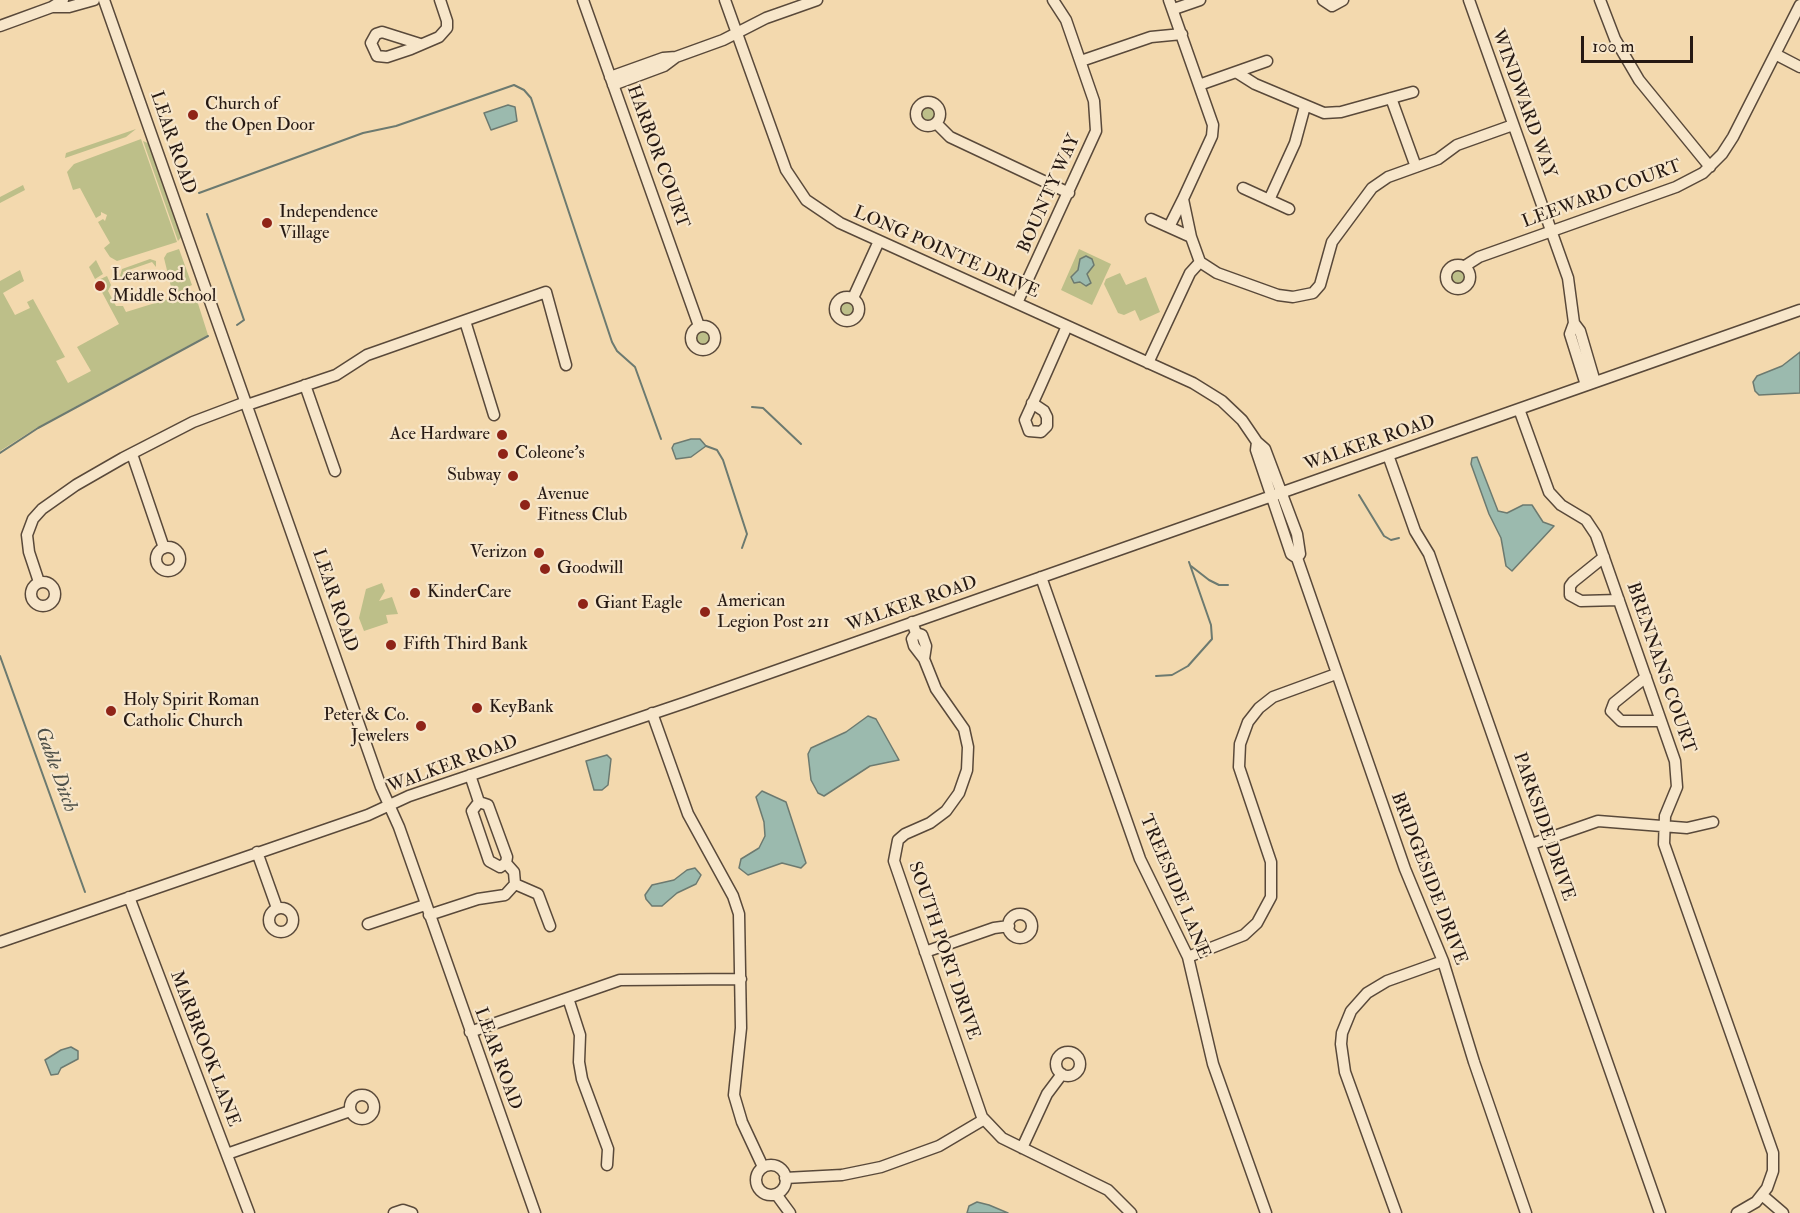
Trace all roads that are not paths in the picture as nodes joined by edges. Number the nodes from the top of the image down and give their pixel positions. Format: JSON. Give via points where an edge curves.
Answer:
{"nodes":[{"id":1,"x":63,"y":0,"type":"edge"},
{"id":2,"x":94,"y":0,"type":"edge"},
{"id":3,"x":104,"y":0,"type":"edge"},
{"id":4,"x":440,"y":0,"type":"edge"},
{"id":5,"x":584,"y":0,"type":"edge"},
{"id":6,"x":725,"y":0,"type":"edge"},
{"id":7,"x":817,"y":0,"type":"edge"},
{"id":8,"x":1053,"y":0,"type":"edge"},
{"id":9,"x":1200,"y":0,"type":"edge"},
{"id":10,"x":1323,"y":0,"type":"edge"},
{"id":11,"x":1343,"y":0,"type":"edge"},
{"id":12,"x":1469,"y":0,"type":"edge"},
{"id":13,"x":1600,"y":0,"type":"edge"},
{"id":14,"x":1171,"y":4,"type":"edge"},
{"id":15,"x":1800,"y":5,"type":"edge"},
{"id":16,"x":52,"y":7,"type":"junction"},
{"id":17,"x":0,"y":26,"type":"edge"},
{"id":18,"x":737,"y":33,"type":"junction"},
{"id":19,"x":1182,"y":34,"type":"junction"},
{"id":20,"x":420,"y":44,"type":"dead end"},
{"id":21,"x":1775,"y":54,"type":"junction"},
{"id":22,"x":1267,"y":61,"type":"dead end"},
{"id":23,"x":1081,"y":62,"type":"junction"},
{"id":24,"x":1800,"y":67,"type":"edge"},
{"id":25,"x":1236,"y":72,"type":"junction"},
{"id":26,"x":612,"y":81,"type":"junction"},
{"id":27,"x":1200,"y":85,"type":"junction"},
{"id":28,"x":1413,"y":92,"type":"dead end"},
{"id":29,"x":1391,"y":98,"type":"junction"},
{"id":30,"x":1305,"y":106,"type":"junction"},
{"id":31,"x":936,"y":123,"type":"dead end"},
{"id":32,"x":1513,"y":125,"type":"junction"},
{"id":33,"x":1416,"y":167,"type":"junction"},
{"id":34,"x":1710,"y":167,"type":"junction"},
{"id":35,"x":1243,"y":188,"type":"dead end"},
{"id":36,"x":1070,"y":193,"type":"junction"},
{"id":37,"x":1183,"y":198,"type":"junction"},
{"id":38,"x":1269,"y":200,"type":"junction"},
{"id":39,"x":1289,"y":209,"type":"dead end"},
{"id":40,"x":1151,"y":219,"type":"dead end"},
{"id":41,"x":1169,"y":227,"type":"junction"},
{"id":42,"x":1551,"y":232,"type":"junction"},
{"id":43,"x":1191,"y":237,"type":"junction"},
{"id":44,"x":879,"y":241,"type":"junction"},
{"id":45,"x":1200,"y":262,"type":"junction"},
{"id":46,"x":1466,"y":266,"type":"dead end"},
{"id":47,"x":853,"y":298,"type":"dead end"},
{"id":48,"x":1017,"y":303,"type":"junction"},
{"id":49,"x":1800,"y":310,"type":"edge"},
{"id":50,"x":465,"y":321,"type":"junction"},
{"id":51,"x":699,"y":326,"type":"dead end"},
{"id":52,"x":1067,"y":326,"type":"junction"},
{"id":53,"x":1148,"y":363,"type":"junction"},
{"id":54,"x":566,"y":365,"type":"dead end"},
{"id":55,"x":1591,"y":384,"type":"junction"},
{"id":56,"x":305,"y":385,"type":"junction"},
{"id":57,"x":1032,"y":403,"type":"dead end"},
{"id":58,"x":247,"y":404,"type":"junction"},
{"id":59,"x":1519,"y":409,"type":"junction"},
{"id":60,"x":494,"y":415,"type":"dead end"},
{"id":61,"x":132,"y":454,"type":"junction"},
{"id":62,"x":1388,"y":455,"type":"junction"},
{"id":63,"x":335,"y":471,"type":"dead end"},
{"id":64,"x":1276,"y":494,"type":"junction"},
{"id":65,"x":164,"y":548,"type":"dead end"},
{"id":66,"x":1604,"y":557,"type":"junction"},
{"id":67,"x":1041,"y":577,"type":"junction"},
{"id":68,"x":39,"y":582,"type":"dead end"},
{"id":69,"x":1619,"y":600,"type":"junction"},
{"id":70,"x":914,"y":628,"type":"junction"},
{"id":71,"x":1336,"y":674,"type":"junction"},
{"id":72,"x":1646,"y":677,"type":"junction"},
{"id":73,"x":652,"y":713,"type":"junction"},
{"id":74,"x":1661,"y":721,"type":"junction"},
{"id":75,"x":470,"y":775,"type":"junction"},
{"id":76,"x":479,"y":802,"type":"junction"},
{"id":77,"x":389,"y":805,"type":"junction"},
{"id":78,"x":1713,"y":822,"type":"dead end"},
{"id":79,"x":1663,"y":827,"type":"junction"},
{"id":80,"x":1532,"y":844,"type":"junction"},
{"id":81,"x":257,"y":852,"type":"junction"},
{"id":82,"x":506,"y":863,"type":"junction"},
{"id":83,"x":515,"y":884,"type":"junction"},
{"id":84,"x":129,"y":897,"type":"junction"},
{"id":85,"x":276,"y":908,"type":"dead end"},
{"id":86,"x":427,"y":910,"type":"junction"},
{"id":87,"x":368,"y":924,"type":"dead end"},
{"id":88,"x":550,"y":926,"type":"dead end"},
{"id":89,"x":1009,"y":926,"type":"dead end"},
{"id":90,"x":0,"y":942,"type":"edge"},
{"id":91,"x":925,"y":952,"type":"junction"},
{"id":92,"x":1188,"y":957,"type":"junction"},
{"id":93,"x":1443,"y":961,"type":"junction"},
{"id":94,"x":741,"y":979,"type":"junction"},
{"id":95,"x":568,"y":998,"type":"junction"},
{"id":96,"x":470,"y":1032,"type":"junction"},
{"id":97,"x":1062,"y":1074,"type":"dead end"},
{"id":98,"x":350,"y":1111,"type":"dead end"},
{"id":99,"x":983,"y":1120,"type":"junction"},
{"id":100,"x":1022,"y":1148,"type":"junction"},
{"id":101,"x":227,"y":1155,"type":"junction"},
{"id":102,"x":607,"y":1165,"type":"dead end"},
{"id":103,"x":763,"y":1167,"type":"junction"},
{"id":104,"x":785,"y":1178,"type":"junction"},
{"id":105,"x":776,"y":1194,"type":"junction"},
{"id":106,"x":1762,"y":1195,"type":"junction"},
{"id":107,"x":249,"y":1213,"type":"edge"},
{"id":108,"x":394,"y":1213,"type":"edge"},
{"id":109,"x":412,"y":1213,"type":"edge"},
{"id":110,"x":535,"y":1213,"type":"edge"},
{"id":111,"x":790,"y":1213,"type":"edge"},
{"id":112,"x":1131,"y":1213,"type":"edge"},
{"id":113,"x":1266,"y":1213,"type":"edge"},
{"id":114,"x":1396,"y":1213,"type":"edge"},
{"id":115,"x":1526,"y":1213,"type":"edge"},
{"id":116,"x":1660,"y":1213,"type":"edge"},
{"id":117,"x":1737,"y":1213,"type":"edge"},
{"id":118,"x":1784,"y":1213,"type":"edge"}],
"edges":[{"from":1,"to":16,"type":"street"},
{"from":2,"to":16,"type":"street"},
{"from":3,"to":58,"type":"street","name":"LEAR ROAD"},
{"from":4,"to":20,"type":"street","via":[[447,28],[439,37]]},
{"from":5,"to":26,"type":"street","name":"HARBOR COURT"},
{"from":6,"to":18,"type":"street","name":"LONG POINTE DRIVE"},
{"from":7,"to":18,"type":"street"},
{"from":8,"to":23,"type":"street","name":"BOUNTY WAY","via":[[1066,20]]},
{"from":9,"to":14,"type":"street"},
{"from":10,"to":11,"type":"street","via":[[1332,6]]},
{"from":12,"to":32,"type":"street","name":"WINDWARD WAY"},
{"from":13,"to":34,"type":"street","via":[[1615,39],[1639,80]]},
{"from":14,"to":19,"type":"street"},
{"from":15,"to":21,"type":"street","name":"LEEWARD COURT"},
{"from":16,"to":17,"type":"street"},
{"from":18,"to":26,"type":"street","via":[[676,57],[663,58]]},
{"from":18,"to":44,"type":"street","name":"LONG POINTE DRIVE","via":[[795,186],[827,217]]},
{"from":19,"to":23,"type":"street","via":[[1151,37]]},
{"from":19,"to":27,"type":"street"},
{"from":21,"to":24,"type":"street"},
{"from":21,"to":34,"type":"street","name":"LEEWARD COURT","via":[[1733,137]]},
{"from":22,"to":25,"type":"street"},
{"from":23,"to":36,"type":"street","name":"BOUNTY WAY","via":[[1097,119],[1093,141]]},
{"from":25,"to":27,"type":"street"},
{"from":25,"to":30,"type":"street"},
{"from":26,"to":51,"type":"street","name":"HARBOR COURT"},
{"from":27,"to":37,"type":"street","via":[[1213,132]]},
{"from":28,"to":29,"type":"street"},
{"from":29,"to":30,"type":"street","via":[[1336,113]]},
{"from":29,"to":33,"type":"street"},
{"from":30,"to":38,"type":"street","via":[[1295,143]]},
{"from":31,"to":36,"type":"street","via":[[950,137]]},
{"from":32,"to":33,"type":"street","via":[[1464,142],[1438,159]]},
{"from":32,"to":42,"type":"street","name":"WINDWARD WAY"},
{"from":33,"to":45,"type":"street","via":[[1388,177],[1369,192],[1332,242],[1319,288],[1313,293],[1278,295],[1217,273]]},
{"from":34,"to":42,"type":"street","name":"LEEWARD COURT","via":[[1685,183]]},
{"from":35,"to":38,"type":"street"},
{"from":36,"to":48,"type":"street","name":"BOUNTY WAY"},
{"from":37,"to":41,"type":"street"},
{"from":37,"to":43,"type":"street"},
{"from":38,"to":39,"type":"street"},
{"from":40,"to":41,"type":"street"},
{"from":41,"to":43,"type":"street"},
{"from":42,"to":46,"type":"street","name":"LEEWARD COURT","via":[[1479,257]]},
{"from":42,"to":55,"type":"street","name":"WINDWARD WAY","via":[[1570,285],[1574,323],[1580,331]]},
{"from":43,"to":45,"type":"street"},
{"from":44,"to":47,"type":"street"},
{"from":44,"to":48,"type":"street","name":"LONG POINTE DRIVE"},
{"from":45,"to":53,"type":"street","via":[[1190,273]]},
{"from":48,"to":52,"type":"street","name":"LONG POINTE DRIVE"},
{"from":49,"to":55,"type":"street","name":"WALKER ROAD"},
{"from":50,"to":54,"type":"street","via":[[546,292]]},
{"from":50,"to":56,"type":"street","via":[[367,355],[336,375]]},
{"from":50,"to":60,"type":"street"},
{"from":52,"to":53,"type":"street","name":"LONG POINTE DRIVE"},
{"from":52,"to":57,"type":"street"},
{"from":53,"to":64,"type":"street","name":"LONG POINTE DRIVE","via":[[1201,387],[1242,420],[1265,449]]},
{"from":55,"to":59,"type":"street","name":"WALKER ROAD"},
{"from":56,"to":58,"type":"street"},
{"from":56,"to":63,"type":"street"},
{"from":58,"to":61,"type":"street","via":[[193,422]]},
{"from":58,"to":77,"type":"street","name":"LEAR ROAD"},
{"from":59,"to":62,"type":"street","name":"WALKER ROAD"},
{"from":59,"to":66,"type":"street","name":"BRENNANS COURT","via":[[1549,492],[1592,527]]},
{"from":61,"to":65,"type":"street"},
{"from":61,"to":68,"type":"street","via":[[76,485],[33,519],[27,542]]},
{"from":62,"to":64,"type":"street","name":"WALKER ROAD"},
{"from":62,"to":80,"type":"street","name":"PARKSIDE DRIVE","via":[[1415,531],[1429,554]]},
{"from":64,"to":67,"type":"street","name":"WALKER ROAD"},
{"from":64,"to":71,"type":"street","name":"BRIDGESIDE DRIVE","via":[[1298,540],[1297,558]]},
{"from":66,"to":69,"type":"street","name":"BRENNANS COURT"},
{"from":66,"to":69,"type":"street","via":[[1572,582],[1570,595],[1581,601]]},
{"from":67,"to":70,"type":"street","name":"WALKER ROAD"},
{"from":67,"to":92,"type":"street","name":"TREESIDE LANE","via":[[1140,859]]},
{"from":69,"to":72,"type":"street","name":"BRENNANS COURT"},
{"from":70,"to":73,"type":"street","name":"WALKER ROAD"},
{"from":70,"to":91,"type":"street","name":"SOUTH PORT DRIVE","via":[[914,646],[936,688],[962,725],[968,752],[966,776],[951,806],[930,823],[905,834],[895,847],[895,865]]},
{"from":71,"to":92,"type":"street","via":[[1273,697],[1248,722],[1240,744],[1239,767],[1271,862],[1271,897],[1257,923],[1244,935]]},
{"from":71,"to":93,"type":"street","name":"BRIDGESIDE DRIVE","via":[[1405,869]]},
{"from":72,"to":74,"type":"street","name":"BRENNANS COURT"},
{"from":72,"to":74,"type":"street","via":[[1614,703],[1611,711],[1621,721]]},
{"from":73,"to":75,"type":"street","name":"WALKER ROAD"},
{"from":73,"to":94,"type":"street","via":[[688,814],[736,904],[741,924]]},
{"from":74,"to":79,"type":"street","name":"BRENNANS COURT","via":[[1678,777]]},
{"from":75,"to":76,"type":"street"},
{"from":75,"to":77,"type":"street","name":"WALKER ROAD"},
{"from":76,"to":82,"type":"street","via":[[488,805]]},
{"from":76,"to":82,"type":"street","via":[[472,811],[489,861],[496,867]]},
{"from":77,"to":81,"type":"street","name":"WALKER ROAD"},
{"from":77,"to":86,"type":"street","name":"LEAR ROAD"},
{"from":78,"to":79,"type":"street","via":[[1687,828]]},
{"from":79,"to":80,"type":"street","via":[[1598,821]]},
{"from":79,"to":106,"type":"street","name":"BRENNANS COURT","via":[[1664,844],[1771,1146],[1773,1171]]},
{"from":80,"to":116,"type":"street","name":"PARKSIDE DRIVE"},
{"from":81,"to":84,"type":"street","name":"WALKER ROAD"},
{"from":81,"to":85,"type":"street"},
{"from":82,"to":83,"type":"street","via":[[514,872]]},
{"from":83,"to":86,"type":"street","via":[[501,896]]},
{"from":83,"to":88,"type":"street","via":[[538,894]]},
{"from":84,"to":90,"type":"street","name":"WALKER ROAD"},
{"from":84,"to":101,"type":"street","name":"MARBROOK LANE"},
{"from":86,"to":87,"type":"street"},
{"from":86,"to":96,"type":"street","name":"LEAR ROAD"},
{"from":89,"to":91,"type":"street"},
{"from":91,"to":99,"type":"street","name":"SOUTH PORT DRIVE"},
{"from":92,"to":113,"type":"street","name":"TREESIDE LANE","via":[[1213,1064]]},
{"from":93,"to":114,"type":"street","via":[[1387,981],[1366,993],[1351,1011],[1342,1033],[1345,1072]]},
{"from":93,"to":115,"type":"street","name":"BRIDGESIDE DRIVE"},
{"from":94,"to":95,"type":"street","via":[[630,979],[612,981]]},
{"from":94,"to":103,"type":"street","via":[[734,1095]]},
{"from":95,"to":96,"type":"street"},
{"from":95,"to":102,"type":"street","via":[[580,1035],[582,1079],[608,1149]]},
{"from":96,"to":110,"type":"street","name":"LEAR ROAD"},
{"from":97,"to":100,"type":"street","via":[[1047,1094]]},
{"from":98,"to":101,"type":"street"},
{"from":99,"to":100,"type":"street","name":"SOUTH PORT DRIVE","via":[[1002,1138]]},
{"from":99,"to":104,"type":"street","via":[[939,1146],[881,1167],[842,1175]]},
{"from":100,"to":112,"type":"street","name":"SOUTH PORT DRIVE","via":[[1108,1190]]},
{"from":101,"to":107,"type":"street","name":"MARBROOK LANE"},
{"from":103,"to":104,"type":"street","via":[[777,1167]]},
{"from":103,"to":105,"type":"street","via":[[756,1179],[758,1188],[766,1194]]},
{"from":104,"to":105,"type":"street"},
{"from":105,"to":111,"type":"street"},
{"from":106,"to":117,"type":"street"},
{"from":106,"to":118,"type":"street"},
{"from":108,"to":109,"type":"street"}]}
